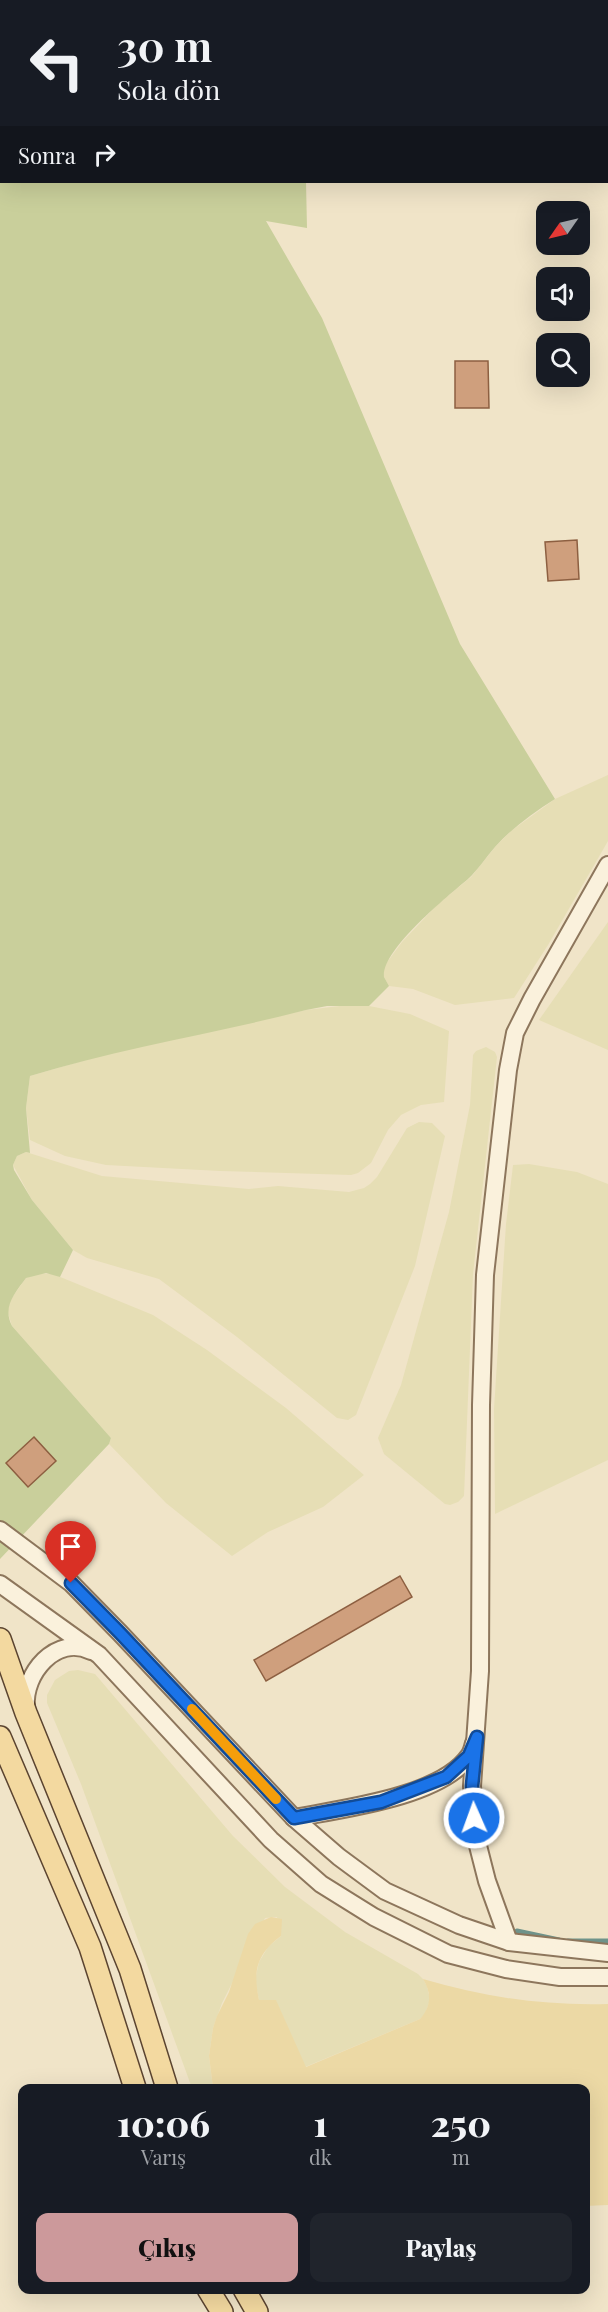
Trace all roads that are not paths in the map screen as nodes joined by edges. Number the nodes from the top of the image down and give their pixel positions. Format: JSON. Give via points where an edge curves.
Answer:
{"nodes":[{"id":1,"x":608,"y":866,"type":"edge"},
{"id":2,"x":0,"y":1530,"type":"edge"},
{"id":3,"x":0,"y":1584,"type":"edge"},
{"id":4,"x":0,"y":1639,"type":"edge"},
{"id":5,"x":99,"y":1655,"type":"junction"},
{"id":6,"x":26,"y":1713,"type":"junction"},
{"id":7,"x":0,"y":1737,"type":"edge"},
{"id":8,"x":477,"y":1737,"type":"junction"},
{"id":9,"x":294,"y":1818,"type":"junction"},
{"id":10,"x":509,"y":1942,"type":"junction"},
{"id":11,"x":608,"y":1953,"type":"edge"},
{"id":12,"x":608,"y":1977,"type":"edge"},
{"id":13,"x":134,"y":2084,"type":"edge"},
{"id":14,"x":166,"y":2084,"type":"edge"},
{"id":15,"x":211,"y":2294,"type":"edge"},
{"id":16,"x":247,"y":2294,"type":"edge"},
{"id":17,"x":222,"y":2312,"type":"edge"},
{"id":18,"x":257,"y":2312,"type":"edge"}],
"edges":[{"from":1,"to":8,"type":"street","via":[[515,1033],[508,1070],[486,1275]]},
{"from":2,"to":9,"type":"street","via":[[71,1583]]},
{"from":3,"to":5,"type":"street"},
{"from":4,"to":6,"type":"main road"},
{"from":5,"to":6,"type":"street","via":[[84,1648],[67,1648],[51,1654],[29,1680]]},
{"from":5,"to":12,"type":"street","via":[[271,1840],[321,1884],[374,1917],[448,1954],[506,1969],[560,1977]]},
{"from":6,"to":14,"type":"main road","via":[[130,1969]]},
{"from":7,"to":13,"type":"main road","via":[[90,1947]]},
{"from":8,"to":9,"type":"street","via":[[469,1756],[446,1777],[381,1802]]},
{"from":8,"to":10,"type":"street","via":[[472,1786],[475,1834]]},
{"from":9,"to":10,"type":"street","via":[[385,1891],[459,1926]]},
{"from":10,"to":11,"type":"street"},
{"from":15,"to":17,"type":"main road"},
{"from":16,"to":18,"type":"main road"}]}
